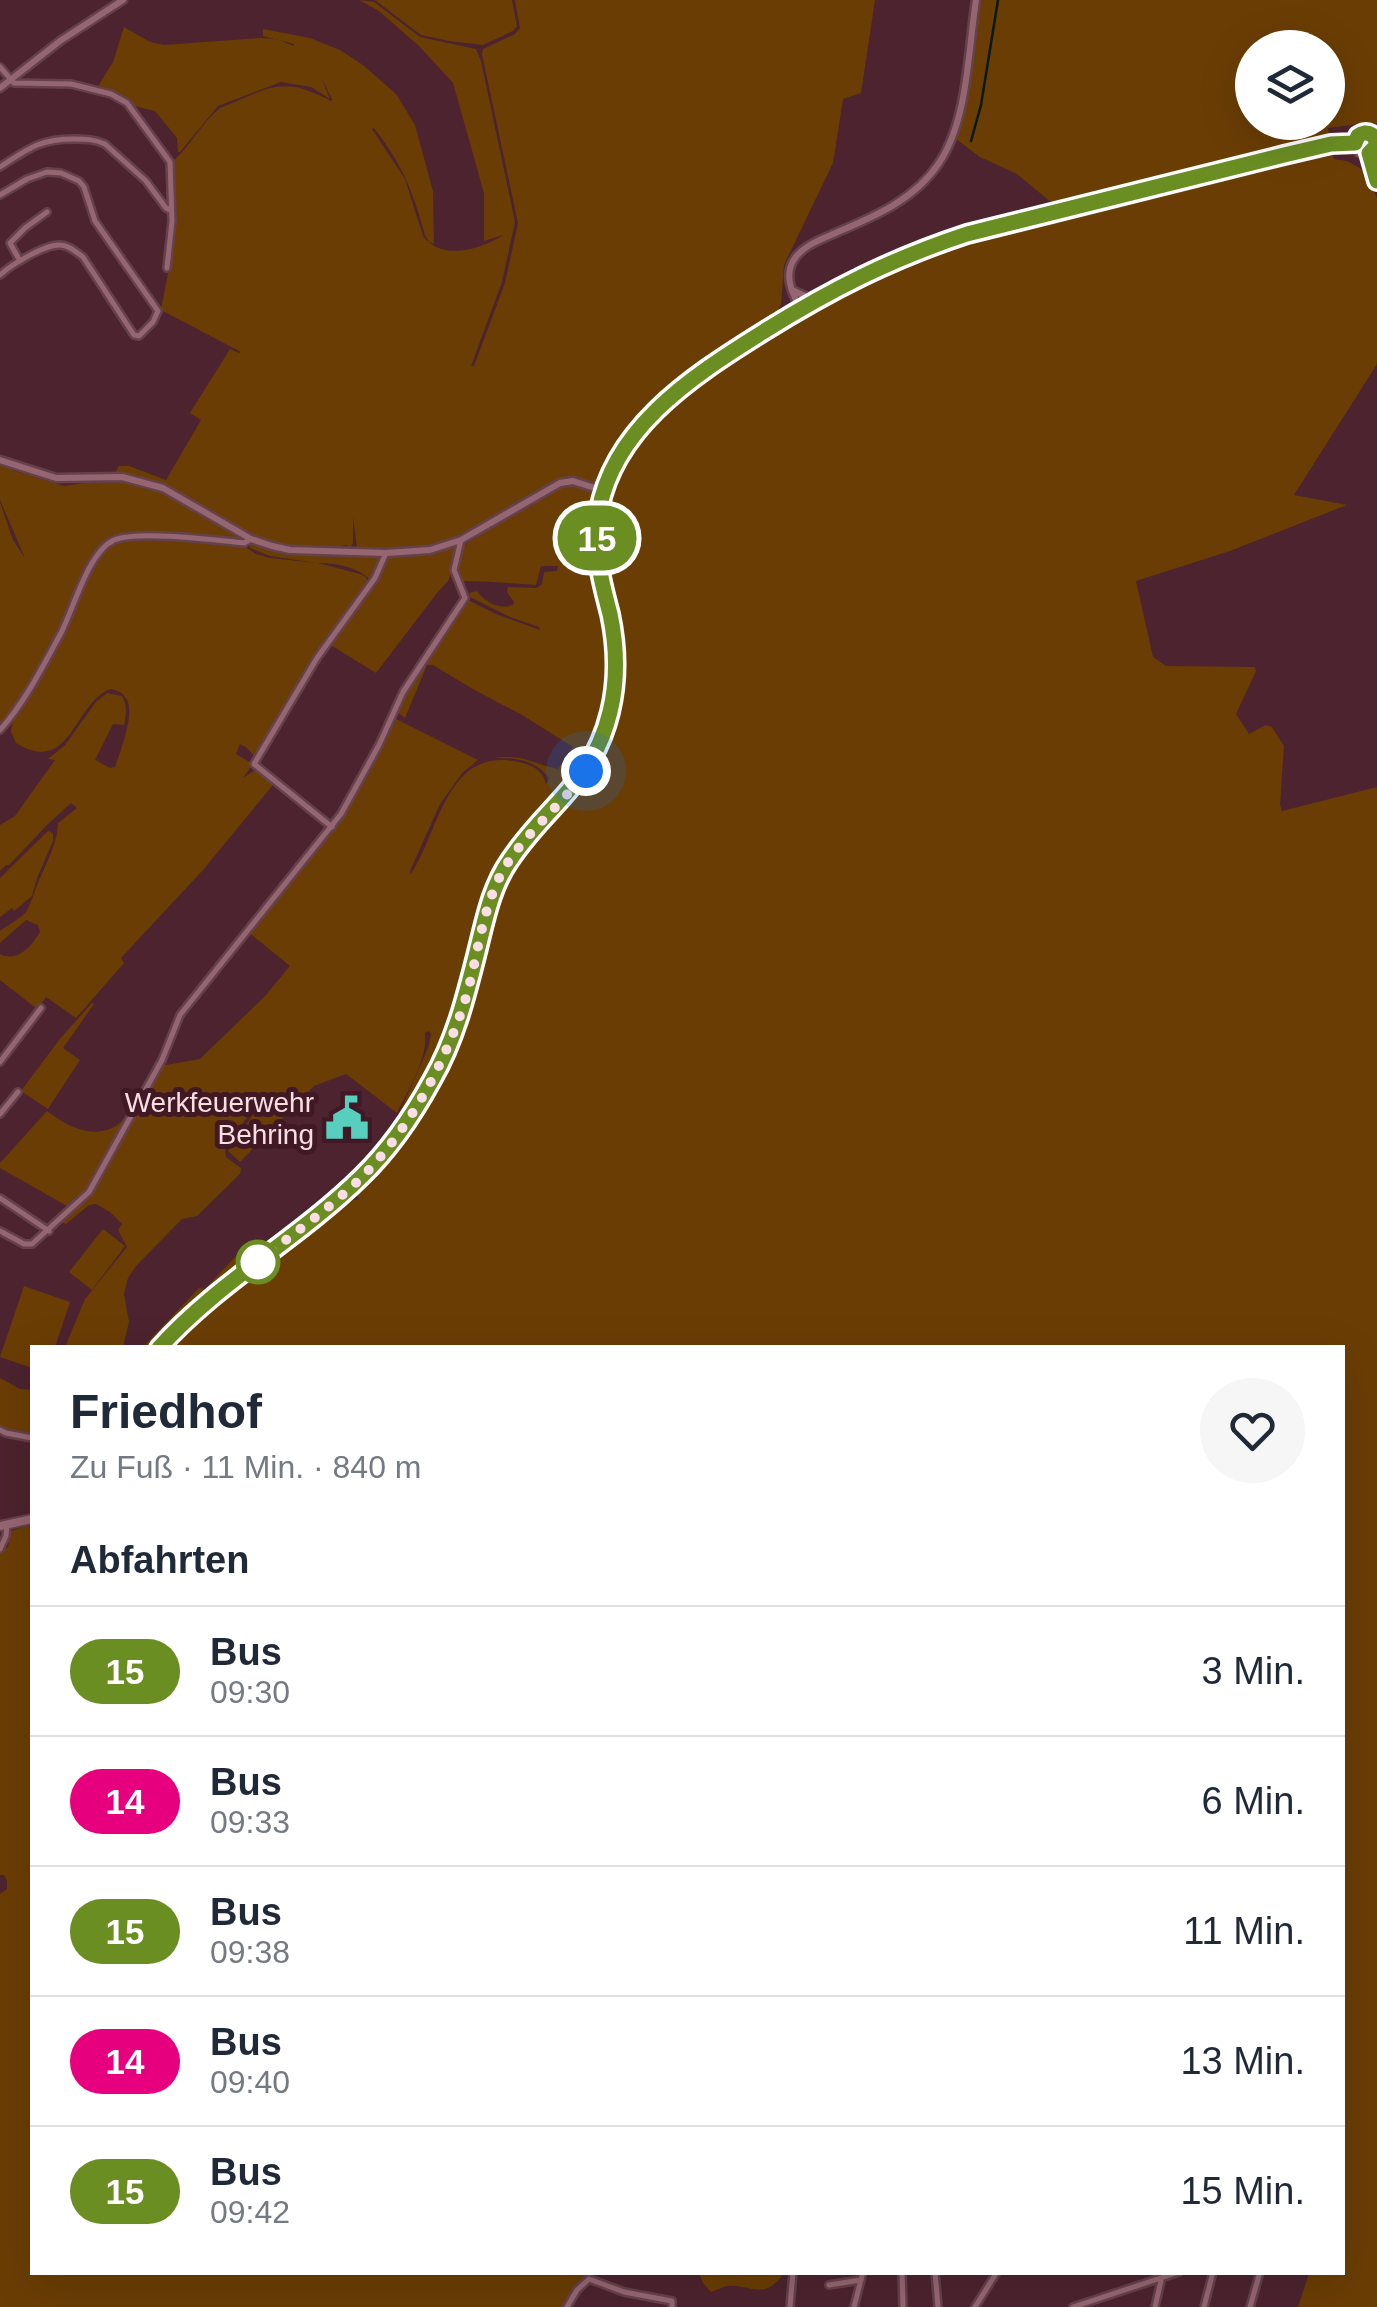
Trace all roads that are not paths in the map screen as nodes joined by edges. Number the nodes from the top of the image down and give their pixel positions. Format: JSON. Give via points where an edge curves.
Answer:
{"nodes":[{"id":1,"x":122,"y":0,"type":"edge"},
{"id":2,"x":976,"y":0,"type":"edge"},
{"id":3,"x":0,"y":67,"type":"edge"},
{"id":4,"x":10,"y":80,"type":"junction"},
{"id":5,"x":0,"y":88,"type":"edge"},
{"id":6,"x":1376,"y":136,"type":"edge"},
{"id":7,"x":1355,"y":143,"type":"junction"},
{"id":8,"x":1369,"y":153,"type":"junction"},
{"id":9,"x":0,"y":166,"type":"edge"},
{"id":10,"x":1377,"y":181,"type":"edge"},
{"id":11,"x":0,"y":196,"type":"edge"},
{"id":12,"x":172,"y":211,"type":"junction"},
{"id":13,"x":46,"y":212,"type":"dead end"},
{"id":14,"x":20,"y":261,"type":"junction"},
{"id":15,"x":167,"y":268,"type":"dead end"},
{"id":16,"x":0,"y":275,"type":"edge"},
{"id":17,"x":791,"y":290,"type":"junction"},
{"id":18,"x":820,"y":298,"type":"junction"},
{"id":19,"x":800,"y":308,"type":"junction"},
{"id":20,"x":0,"y":460,"type":"edge"},
{"id":21,"x":604,"y":491,"type":"junction"},
{"id":22,"x":251,"y":539,"type":"junction"},
{"id":23,"x":461,"y":540,"type":"junction"},
{"id":24,"x":386,"y":553,"type":"junction"},
{"id":25,"x":0,"y":730,"type":"edge"},
{"id":26,"x":332,"y":827,"type":"junction"},
{"id":27,"x":41,"y":1008,"type":"dead end"},
{"id":28,"x":0,"y":1062,"type":"edge"},
{"id":29,"x":18,"y":1092,"type":"dead end"},
{"id":30,"x":0,"y":1114,"type":"edge"},
{"id":31,"x":0,"y":1198,"type":"edge"},
{"id":32,"x":52,"y":1228,"type":"junction"},
{"id":33,"x":0,"y":1231,"type":"edge"},
{"id":34,"x":162,"y":1345,"type":"edge"},
{"id":35,"x":0,"y":1430,"type":"edge"},
{"id":36,"x":30,"y":1438,"type":"edge"},
{"id":37,"x":30,"y":1520,"type":"edge"},
{"id":38,"x":4,"y":1526,"type":"edge"},
{"id":39,"x":0,"y":1549,"type":"edge"},
{"id":40,"x":793,"y":2275,"type":"edge"},
{"id":41,"x":902,"y":2275,"type":"edge"},
{"id":42,"x":935,"y":2275,"type":"edge"},
{"id":43,"x":995,"y":2275,"type":"edge"},
{"id":44,"x":1172,"y":2275,"type":"edge"},
{"id":45,"x":1212,"y":2275,"type":"edge"},
{"id":46,"x":1259,"y":2275,"type":"edge"},
{"id":47,"x":862,"y":2276,"type":"edge"},
{"id":48,"x":1162,"y":2279,"type":"junction"},
{"id":49,"x":828,"y":2285,"type":"dead end"},
{"id":50,"x":672,"y":2304,"type":"edge"},
{"id":51,"x":1100,"y":2304,"type":"edge"},
{"id":52,"x":568,"y":2307,"type":"edge"},
{"id":53,"x":790,"y":2307,"type":"edge"},
{"id":54,"x":854,"y":2307,"type":"edge"},
{"id":55,"x":903,"y":2307,"type":"edge"},
{"id":56,"x":938,"y":2307,"type":"edge"},
{"id":57,"x":975,"y":2307,"type":"edge"},
{"id":58,"x":1073,"y":2307,"type":"edge"},
{"id":59,"x":1155,"y":2307,"type":"edge"},
{"id":60,"x":1204,"y":2307,"type":"edge"},
{"id":61,"x":1250,"y":2307,"type":"edge"}],
"edges":[{"from":1,"to":4,"type":"street"},
{"from":2,"to":17,"type":"street","via":[[959,116],[941,161],[894,206],[801,252],[791,267]]},
{"from":3,"to":4,"type":"street"},
{"from":4,"to":5,"type":"street"},
{"from":4,"to":12,"type":"street","via":[[71,84],[126,103],[170,162]]},
{"from":6,"to":7,"type":"main road","via":[[1361,134]]},
{"from":6,"to":8,"type":"main road"},
{"from":7,"to":8,"type":"main road"},
{"from":7,"to":18,"type":"main road","via":[[967,234]]},
{"from":8,"to":10,"type":"street"},
{"from":9,"to":12,"type":"street","via":[[50,140],[92,139]]},
{"from":11,"to":14,"type":"street","via":[[47,172],[79,181],[95,222],[158,311],[136,336],[71,248],[60,244]]},
{"from":12,"to":15,"type":"street"},
{"from":13,"to":14,"type":"street","via":[[11,241]]},
{"from":14,"to":16,"type":"street"},
{"from":17,"to":18,"type":"street"},
{"from":17,"to":19,"type":"street"},
{"from":18,"to":19,"type":"main road"},
{"from":19,"to":21,"type":"main road","via":[[714,362],[653,413],[623,450]]},
{"from":20,"to":22,"type":"street","via":[[56,478],[148,482]]},
{"from":21,"to":23,"type":"street","via":[[573,481],[560,484]]},
{"from":21,"to":34,"type":"main road","via":[[598,564],[616,662],[612,704],[580,779],[500,878],[436,1074],[364,1175]]},
{"from":22,"to":24,"type":"street","via":[[290,550]]},
{"from":22,"to":25,"type":"street","via":[[136,537],[107,544]]},
{"from":23,"to":24,"type":"street"},
{"from":23,"to":26,"type":"street","via":[[454,570],[465,598],[416,668]]},
{"from":24,"to":26,"type":"street","via":[[254,764]]},
{"from":26,"to":32,"type":"street","via":[[180,1015],[89,1192]]},
{"from":27,"to":28,"type":"street"},
{"from":29,"to":30,"type":"street"},
{"from":31,"to":32,"type":"street"},
{"from":32,"to":33,"type":"street","via":[[32,1244]]},
{"from":35,"to":36,"type":"street"},
{"from":37,"to":38,"type":"main road"},
{"from":38,"to":39,"type":"street"},
{"from":40,"to":53,"type":"street"},
{"from":41,"to":55,"type":"street"},
{"from":42,"to":56,"type":"street"},
{"from":43,"to":57,"type":"street"},
{"from":44,"to":48,"type":"street"},
{"from":45,"to":60,"type":"street"},
{"from":46,"to":61,"type":"street"},
{"from":47,"to":49,"type":"street"},
{"from":47,"to":54,"type":"street"},
{"from":48,"to":51,"type":"street"},
{"from":48,"to":59,"type":"street"},
{"from":50,"to":52,"type":"street","via":[[588,2279]]},
{"from":51,"to":58,"type":"street"}]}
